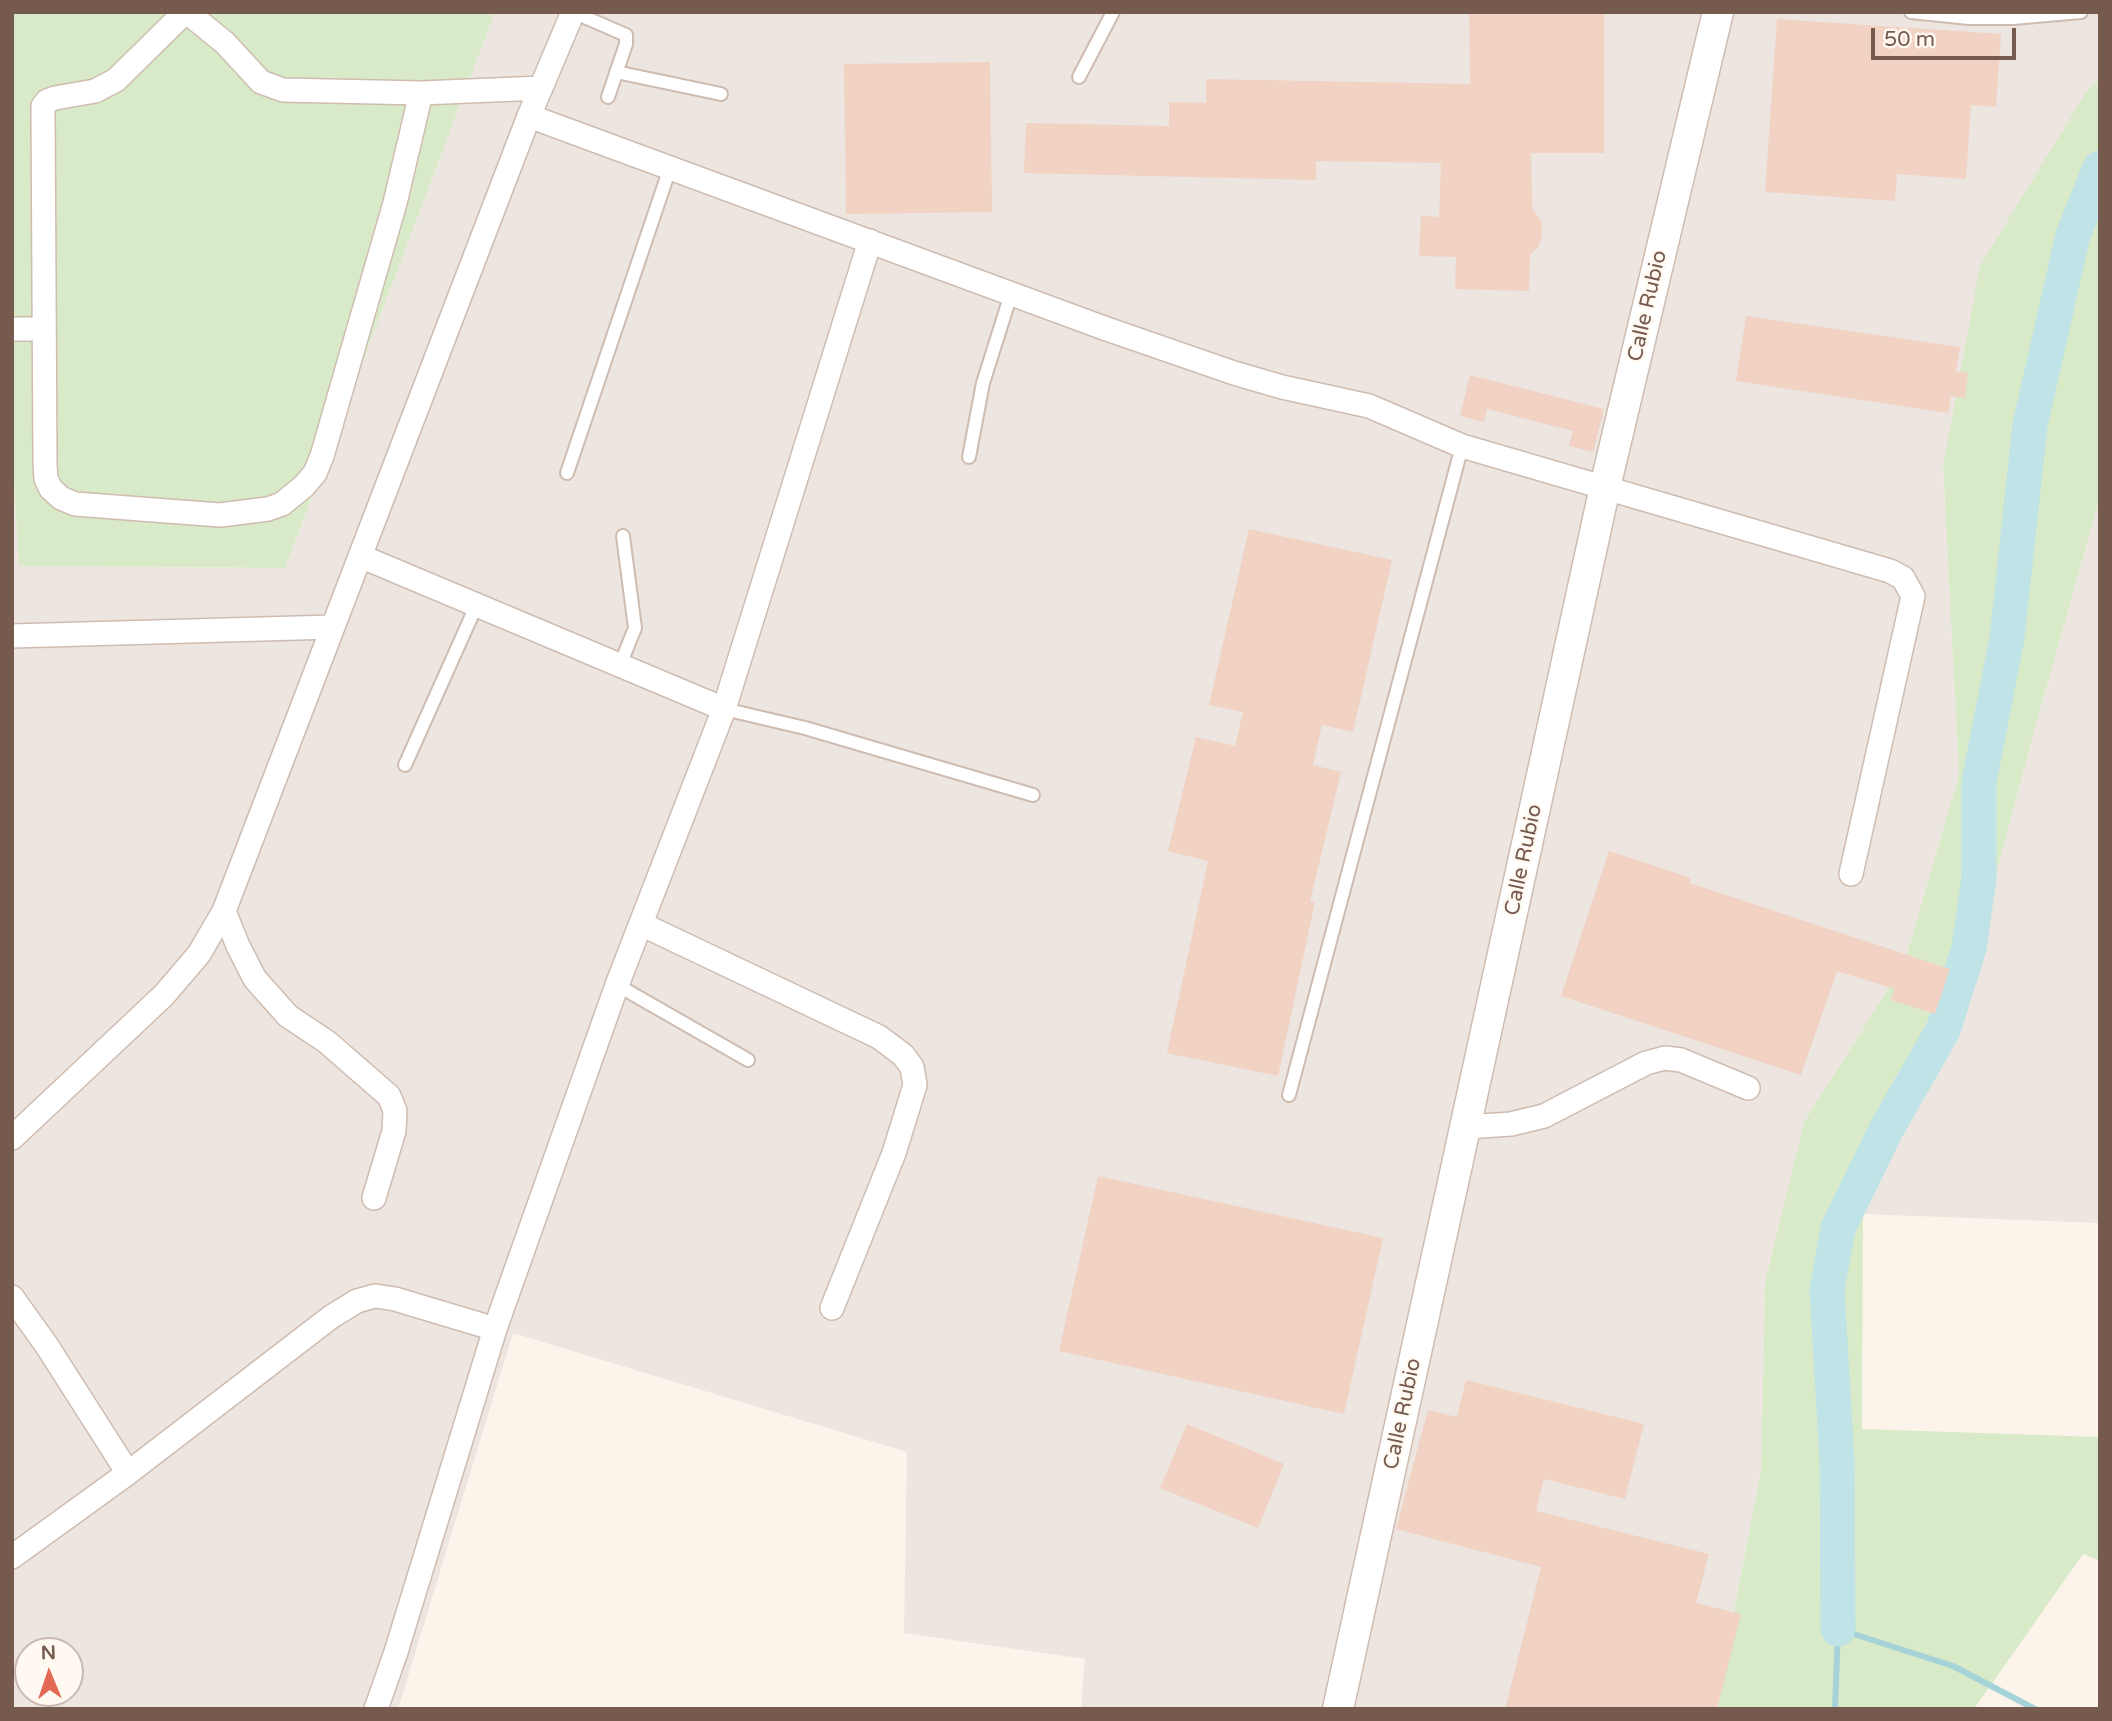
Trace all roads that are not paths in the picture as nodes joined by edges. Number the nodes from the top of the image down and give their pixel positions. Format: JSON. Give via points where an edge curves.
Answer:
{"nodes":[{"id":1,"x":186,"y":12,"type":"edge"},
{"id":2,"x":573,"y":12,"type":"edge"},
{"id":3,"x":1113,"y":12,"type":"edge"},
{"id":4,"x":1718,"y":12,"type":"edge"},
{"id":5,"x":1911,"y":12,"type":"edge"},
{"id":6,"x":2081,"y":12,"type":"edge"},
{"id":7,"x":616,"y":72,"type":"junction"},
{"id":8,"x":1079,"y":77,"type":"dead end"},
{"id":9,"x":541,"y":88,"type":"junction"},
{"id":10,"x":421,"y":93,"type":"junction"},
{"id":11,"x":721,"y":94,"type":"dead end"},
{"id":12,"x":608,"y":97,"type":"dead end"},
{"id":13,"x":529,"y":116,"type":"junction"},
{"id":14,"x":670,"y":168,"type":"junction"},
{"id":15,"x":870,"y":241,"type":"junction"},
{"id":16,"x":1011,"y":294,"type":"junction"},
{"id":17,"x":12,"y":328,"type":"edge"},
{"id":18,"x":44,"y":329,"type":"junction"},
{"id":19,"x":1462,"y":446,"type":"junction"},
{"id":20,"x":969,"y":457,"type":"dead end"},
{"id":21,"x":567,"y":473,"type":"dead end"},
{"id":22,"x":1605,"y":487,"type":"junction"},
{"id":23,"x":623,"y":536,"type":"dead end"},
{"id":24,"x":360,"y":556,"type":"junction"},
{"id":25,"x":477,"y":604,"type":"junction"},
{"id":26,"x":333,"y":627,"type":"junction"},
{"id":27,"x":12,"y":636,"type":"edge"},
{"id":28,"x":620,"y":665,"type":"junction"},
{"id":29,"x":724,"y":709,"type":"junction"},
{"id":30,"x":405,"y":765,"type":"dead end"},
{"id":31,"x":1032,"y":795,"type":"dead end"},
{"id":32,"x":1851,"y":874,"type":"dead end"},
{"id":33,"x":223,"y":911,"type":"junction"},
{"id":34,"x":641,"y":924,"type":"junction"},
{"id":35,"x":617,"y":985,"type":"junction"},
{"id":36,"x":748,"y":1060,"type":"dead end"},
{"id":37,"x":1748,"y":1088,"type":"dead end"},
{"id":38,"x":1289,"y":1095,"type":"dead end"},
{"id":39,"x":1465,"y":1128,"type":"junction"},
{"id":40,"x":12,"y":1138,"type":"edge"},
{"id":41,"x":374,"y":1198,"type":"dead end"},
{"id":42,"x":12,"y":1297,"type":"edge"},
{"id":43,"x":832,"y":1308,"type":"dead end"},
{"id":44,"x":495,"y":1329,"type":"junction"},
{"id":45,"x":128,"y":1473,"type":"junction"},
{"id":46,"x":12,"y":1557,"type":"edge"},
{"id":47,"x":376,"y":1709,"type":"edge"},
{"id":48,"x":1338,"y":1709,"type":"edge"}],
"edges":[{"from":1,"to":10,"type":"street","via":[[271,87]]},
{"from":1,"to":18,"type":"street","via":[[116,80],[94,91],[55,98],[43,106]]},
{"from":2,"to":7,"type":"lane","via":[[626,35]]},
{"from":2,"to":9,"type":"street"},
{"from":3,"to":8,"type":"lane"},
{"from":4,"to":22,"type":"street","name":"Calle Rubio"},
{"from":5,"to":6,"type":"lane","via":[[1969,18]]},
{"from":7,"to":11,"type":"lane"},
{"from":7,"to":12,"type":"lane"},
{"from":9,"to":10,"type":"street"},
{"from":9,"to":13,"type":"street"},
{"from":10,"to":18,"type":"street","via":[[395,203],[322,457],[304,486],[282,504],[220,515],[75,504],[61,498],[51,489],[44,464]]},
{"from":13,"to":14,"type":"street"},
{"from":13,"to":24,"type":"street"},
{"from":14,"to":15,"type":"street"},
{"from":14,"to":21,"type":"lane"},
{"from":15,"to":16,"type":"street"},
{"from":15,"to":29,"type":"street"},
{"from":16,"to":19,"type":"street","via":[[1234,373],[1369,406]]},
{"from":16,"to":20,"type":"lane","via":[[983,383]]},
{"from":17,"to":18,"type":"street"},
{"from":19,"to":22,"type":"street"},
{"from":19,"to":38,"type":"lane"},
{"from":22,"to":32,"type":"street","via":[[1890,572],[1909,586],[1913,596]]},
{"from":22,"to":39,"type":"street","name":"Calle Rubio"},
{"from":23,"to":28,"type":"lane","via":[[635,628]]},
{"from":24,"to":25,"type":"street"},
{"from":24,"to":26,"type":"street"},
{"from":25,"to":28,"type":"street"},
{"from":25,"to":30,"type":"lane"},
{"from":26,"to":27,"type":"street"},
{"from":26,"to":33,"type":"street"},
{"from":28,"to":29,"type":"street"},
{"from":29,"to":31,"type":"lane"},
{"from":29,"to":34,"type":"street"},
{"from":33,"to":40,"type":"street","via":[[199,954],[164,995]]},
{"from":33,"to":41,"type":"street","via":[[255,979],[288,1016],[327,1042],[389,1096],[395,1111],[394,1131]]},
{"from":34,"to":35,"type":"street"},
{"from":34,"to":43,"type":"street","via":[[879,1037],[912,1067],[915,1086],[894,1153]]},
{"from":35,"to":36,"type":"lane"},
{"from":35,"to":44,"type":"street"},
{"from":37,"to":39,"type":"street","via":[[1681,1060],[1665,1058],[1646,1063],[1544,1116]]},
{"from":39,"to":48,"type":"street","name":"Calle Rubio"},
{"from":42,"to":45,"type":"street"},
{"from":44,"to":45,"type":"street","via":[[395,1299],[375,1296],[357,1301]]},
{"from":44,"to":47,"type":"street"},
{"from":45,"to":46,"type":"street"}]}
